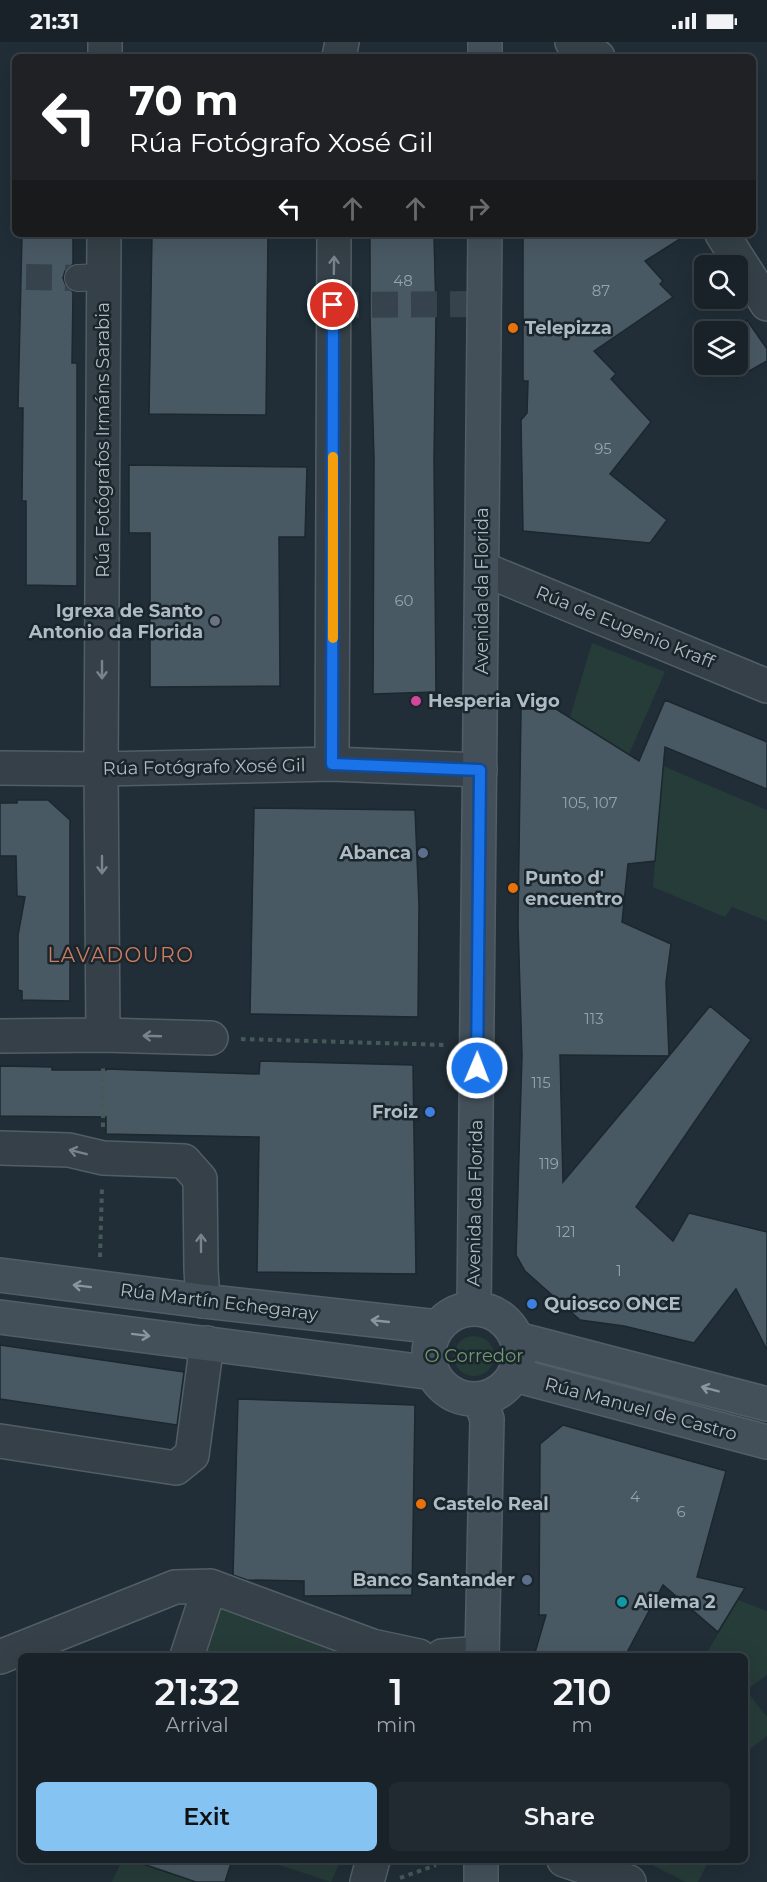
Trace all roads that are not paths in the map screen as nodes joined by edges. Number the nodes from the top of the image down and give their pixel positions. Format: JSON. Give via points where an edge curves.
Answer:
{"nodes":[{"id":1,"x":572,"y":42,"type":"edge"},
{"id":2,"x":593,"y":54,"type":"edge"},
{"id":3,"x":103,"y":237,"type":"edge"},
{"id":4,"x":334,"y":237,"type":"edge"},
{"id":5,"x":485,"y":237,"type":"edge"},
{"id":6,"x":724,"y":237,"type":"edge"},
{"id":7,"x":767,"y":304,"type":"edge"},
{"id":8,"x":483,"y":569,"type":"junction"},
{"id":9,"x":767,"y":686,"type":"edge"},
{"id":10,"x":332,"y":764,"type":"junction"},
{"id":11,"x":0,"y":768,"type":"edge"},
{"id":12,"x":101,"y":769,"type":"junction"},
{"id":13,"x":480,"y":770,"type":"junction"},
{"id":14,"x":104,"y":1035,"type":"junction"},
{"id":15,"x":0,"y":1036,"type":"edge"},
{"id":16,"x":210,"y":1038,"type":"road end"},
{"id":17,"x":0,"y":1148,"type":"edge"},
{"id":18,"x":0,"y":1275,"type":"edge"},
{"id":19,"x":203,"y":1301,"type":"junction"},
{"id":20,"x":474,"y":1309,"type":"junction"},
{"id":21,"x":0,"y":1317,"type":"edge"},
{"id":22,"x":438,"y":1327,"type":"junction"},
{"id":23,"x":517,"y":1339,"type":"junction"},
{"id":24,"x":207,"y":1343,"type":"junction"},
{"id":25,"x":433,"y":1373,"type":"junction"},
{"id":26,"x":515,"y":1375,"type":"junction"},
{"id":27,"x":480,"y":1400,"type":"junction"},
{"id":28,"x":767,"y":1404,"type":"edge"},
{"id":29,"x":0,"y":1441,"type":"edge"},
{"id":30,"x":767,"y":1442,"type":"edge"},
{"id":31,"x":210,"y":1586,"type":"junction"},
{"id":32,"x":372,"y":1651,"type":"edge"},
{"id":33,"x":188,"y":1653,"type":"edge"},
{"id":34,"x":391,"y":1653,"type":"edge"},
{"id":35,"x":482,"y":1653,"type":"edge"},
{"id":36,"x":0,"y":1657,"type":"edge"},
{"id":37,"x":481,"y":1863,"type":"edge"},
{"id":38,"x":573,"y":1863,"type":"edge"},
{"id":39,"x":481,"y":1882,"type":"edge"},
{"id":40,"x":629,"y":1882,"type":"edge"}],
"edges":[{"from":1,"to":2,"type":"street"},
{"from":3,"to":12,"type":"street","name":"Rúa Fotógrafos Irmáns Sarabia","one_way":true,"via":[[91,278]]},
{"from":10,"to":4,"type":"street","one_way":true},
{"from":5,"to":8,"type":"main road","name":"Avenida da Florida"},
{"from":6,"to":7,"type":"street"},
{"from":8,"to":9,"type":"street","name":"Rúa de Eugenio Kraff"},
{"from":8,"to":13,"type":"main road","name":"Avenida da Florida"},
{"from":10,"to":12,"type":"street","name":"Rúa Fotógrafo Xosé Gil"},
{"from":10,"to":13,"type":"street","name":"Rúa Fotógrafo Xosé Gil"},
{"from":11,"to":12,"type":"street","name":"Rúa Fotógrafo Xosé Gil"},
{"from":12,"to":14,"type":"street","name":"Rúa Fotógrafos Irmáns Sarabia","one_way":true},
{"from":13,"to":20,"type":"main road","name":"Avenida da Florida"},
{"from":14,"to":15,"type":"street"},
{"from":16,"to":14,"type":"street","one_way":true},
{"from":19,"to":17,"type":"street","one_way":true,"via":[[201,1179],[184,1161]]},
{"from":19,"to":18,"type":"main road","name":"Rúa Martín Echegaray","one_way":true},
{"from":22,"to":19,"type":"main road","name":"Rúa Martín Echegaray","one_way":true},
{"from":20,"to":22,"type":"main road","via":[[460,1311]]},
{"from":20,"to":23,"type":"main road","via":[[500,1317],[511,1326]]},
{"from":21,"to":24,"type":"main road","one_way":true},
{"from":22,"to":25,"type":"main road","via":[[429,1349]]},
{"from":23,"to":26,"type":"main road","via":[[520,1351]]},
{"from":28,"to":23,"type":"main road","name":"Rúa Manuel de Castro","one_way":true},
{"from":24,"to":25,"type":"main road"},
{"from":24,"to":29,"type":"street","via":[[192,1455],[176,1468]]},
{"from":25,"to":27,"type":"main road","via":[[452,1394]]},
{"from":26,"to":27,"type":"main road","via":[[507,1387]]},
{"from":26,"to":30,"type":"main road","name":"Rúa Manuel de Castro"},
{"from":27,"to":35,"type":"main road","via":[[487,1419]]},
{"from":31,"to":32,"type":"street"},
{"from":31,"to":33,"type":"street"},
{"from":31,"to":36,"type":"street","via":[[175,1587]]},
{"from":32,"to":34,"type":"street"},
{"from":37,"to":39,"type":"main road"},
{"from":38,"to":40,"type":"street"}]}
